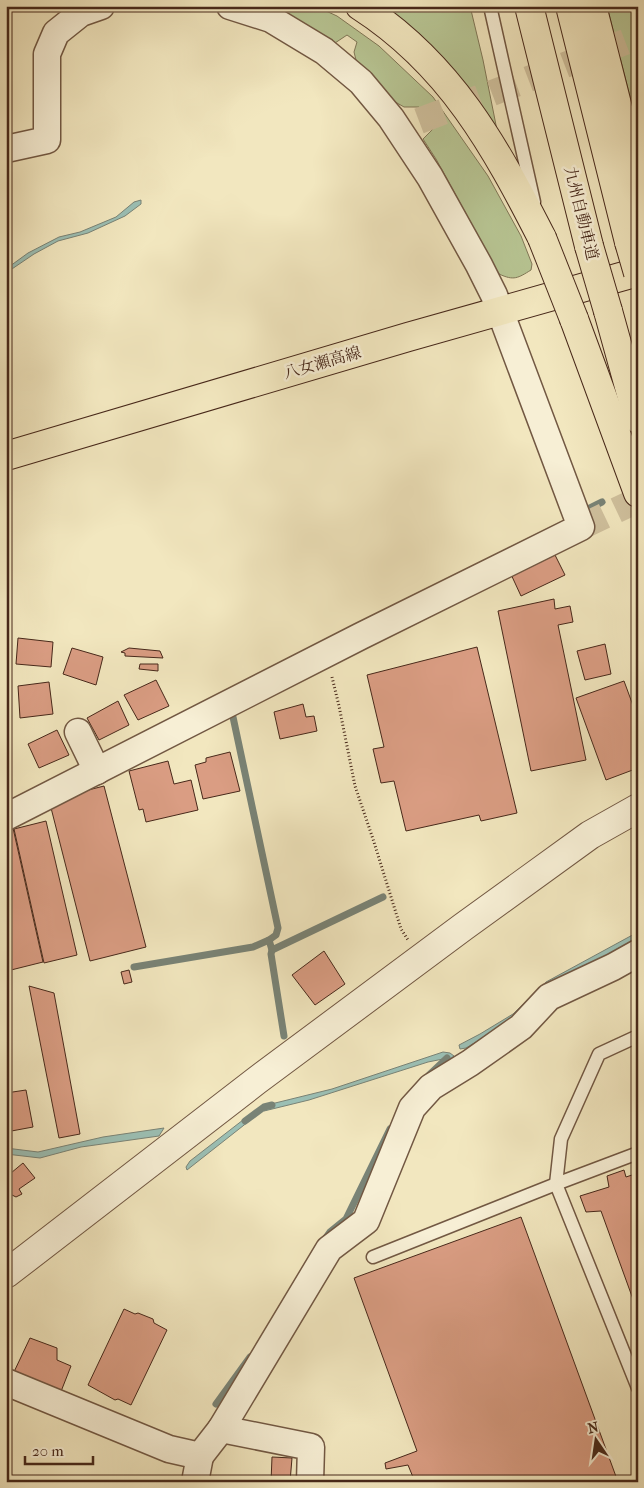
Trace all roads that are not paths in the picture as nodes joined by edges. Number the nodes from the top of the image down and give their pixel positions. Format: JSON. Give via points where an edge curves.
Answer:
{"nodes":[{"id":1,"x":101,"y":6,"type":"edge"},
{"id":2,"x":230,"y":6,"type":"edge"},
{"id":3,"x":360,"y":6,"type":"edge"},
{"id":4,"x":490,"y":6,"type":"edge"},
{"id":5,"x":529,"y":6,"type":"edge"},
{"id":6,"x":570,"y":6,"type":"edge"},
{"id":7,"x":592,"y":6,"type":"edge"},
{"id":8,"x":6,"y":149,"type":"edge"},
{"id":9,"x":638,"y":187,"type":"edge"},
{"id":10,"x":542,"y":238,"type":"junction"},
{"id":11,"x":638,"y":273,"type":"edge"},
{"id":12,"x":501,"y":312,"type":"junction"},
{"id":13,"x":638,"y":419,"type":"edge"},
{"id":14,"x":6,"y":456,"type":"edge"},
{"id":15,"x":638,"y":493,"type":"edge"},
{"id":16,"x":78,"y":732,"type":"dead end"},
{"id":17,"x":97,"y":771,"type":"junction"},
{"id":18,"x":638,"y":808,"type":"edge"},
{"id":19,"x":6,"y":817,"type":"edge"},
{"id":20,"x":638,"y":953,"type":"edge"},
{"id":21,"x":638,"y":1036,"type":"edge"},
{"id":22,"x":638,"y":1153,"type":"edge"},
{"id":23,"x":556,"y":1184,"type":"junction"},
{"id":24,"x":373,"y":1257,"type":"dead end"},
{"id":25,"x":6,"y":1274,"type":"edge"},
{"id":26,"x":6,"y":1382,"type":"edge"},
{"id":27,"x":637,"y":1387,"type":"edge"},
{"id":28,"x":130,"y":1421,"type":"dead end"},
{"id":29,"x":220,"y":1430,"type":"junction"},
{"id":30,"x":200,"y":1456,"type":"junction"},
{"id":31,"x":195,"y":1482,"type":"edge"},
{"id":32,"x":310,"y":1482,"type":"edge"}],
"edges":[{"from":1,"to":8,"type":"street","via":[[81,12],[56,33],[47,54],[47,140]]},
{"from":2,"to":12,"type":"street","via":[[271,19],[324,51],[409,125],[430,177],[480,265]]},
{"from":3,"to":10,"type":"main road","via":[[418,51],[448,83],[507,172]]},
{"from":4,"to":10,"type":"lane"},
{"from":5,"to":13,"type":"main road","name":"九州自動車道","bridge":true,"via":[[589,246]]},
{"from":6,"to":11,"type":"main road","bridge":true},
{"from":7,"to":9,"type":"main road"},
{"from":10,"to":15,"type":"main road","bridge":true},
{"from":11,"to":12,"type":"main road","name":"八女瀬高線"},
{"from":12,"to":14,"type":"main road","name":"八女瀬高線"},
{"from":12,"to":17,"type":"street","via":[[581,528]]},
{"from":16,"to":17,"type":"street"},
{"from":17,"to":19,"type":"street"},
{"from":18,"to":25,"type":"street","via":[[590,835],[463,927]]},
{"from":20,"to":29,"type":"street","via":[[549,997],[521,1027],[431,1087],[418,1101],[412,1108],[366,1221],[329,1249]]},
{"from":21,"to":23,"type":"lane","via":[[599,1054],[561,1139]]},
{"from":22,"to":23,"type":"lane"},
{"from":23,"to":24,"type":"lane"},
{"from":23,"to":27,"type":"lane"},
{"from":26,"to":30,"type":"street","via":[[169,1449]]},
{"from":28,"to":29,"type":"street","via":[[180,1442]]},
{"from":29,"to":30,"type":"street"},
{"from":29,"to":32,"type":"street","via":[[311,1447]]},
{"from":30,"to":31,"type":"street"}]}
